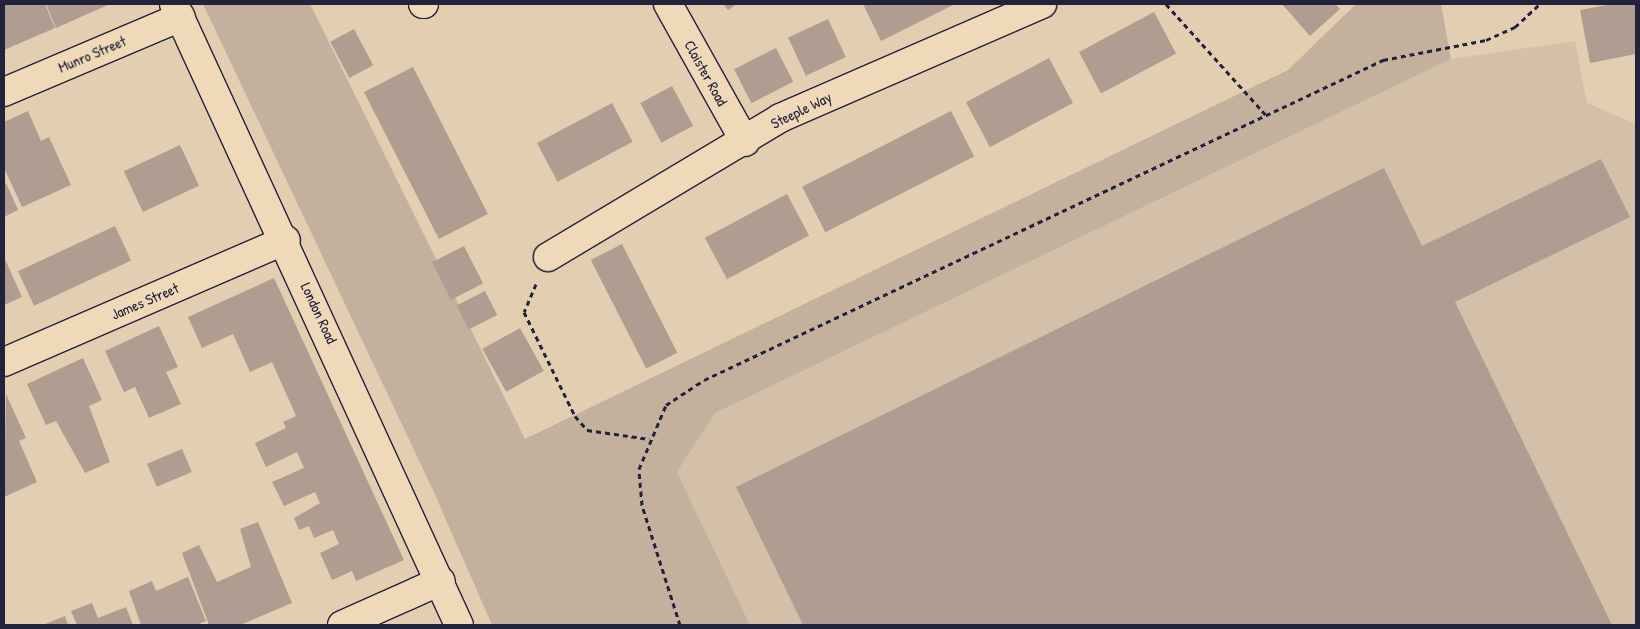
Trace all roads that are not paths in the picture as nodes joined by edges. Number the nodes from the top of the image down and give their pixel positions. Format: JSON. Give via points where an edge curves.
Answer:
{"nodes":[{"id":1,"x":668,"y":4,"type":"edge"},
{"id":2,"x":1042,"y":4,"type":"edge"},
{"id":3,"x":178,"y":10,"type":"edge"},
{"id":4,"x":4,"y":92,"type":"edge"},
{"id":5,"x":745,"y":142,"type":"junction"},
{"id":6,"x":286,"y":240,"type":"junction"},
{"id":7,"x":548,"y":257,"type":"road end"},
{"id":8,"x":4,"y":362,"type":"edge"},
{"id":9,"x":441,"y":581,"type":"junction"},
{"id":10,"x":342,"y":625,"type":"edge"},
{"id":11,"x":459,"y":625,"type":"edge"}],
"edges":[{"from":1,"to":5,"type":"street","name":"Cloister Road"},
{"from":2,"to":5,"type":"street","name":"Steeple Way","via":[[780,118]]},
{"from":3,"to":4,"type":"street","name":"Munro Street"},
{"from":3,"to":6,"type":"street","name":"London Road"},
{"from":5,"to":7,"type":"street","name":"Steeple Way"},
{"from":6,"to":8,"type":"street","name":"James Street"},
{"from":6,"to":9,"type":"street","name":"London Road"},
{"from":9,"to":10,"type":"street"},
{"from":9,"to":11,"type":"street","name":"London Road"}]}
